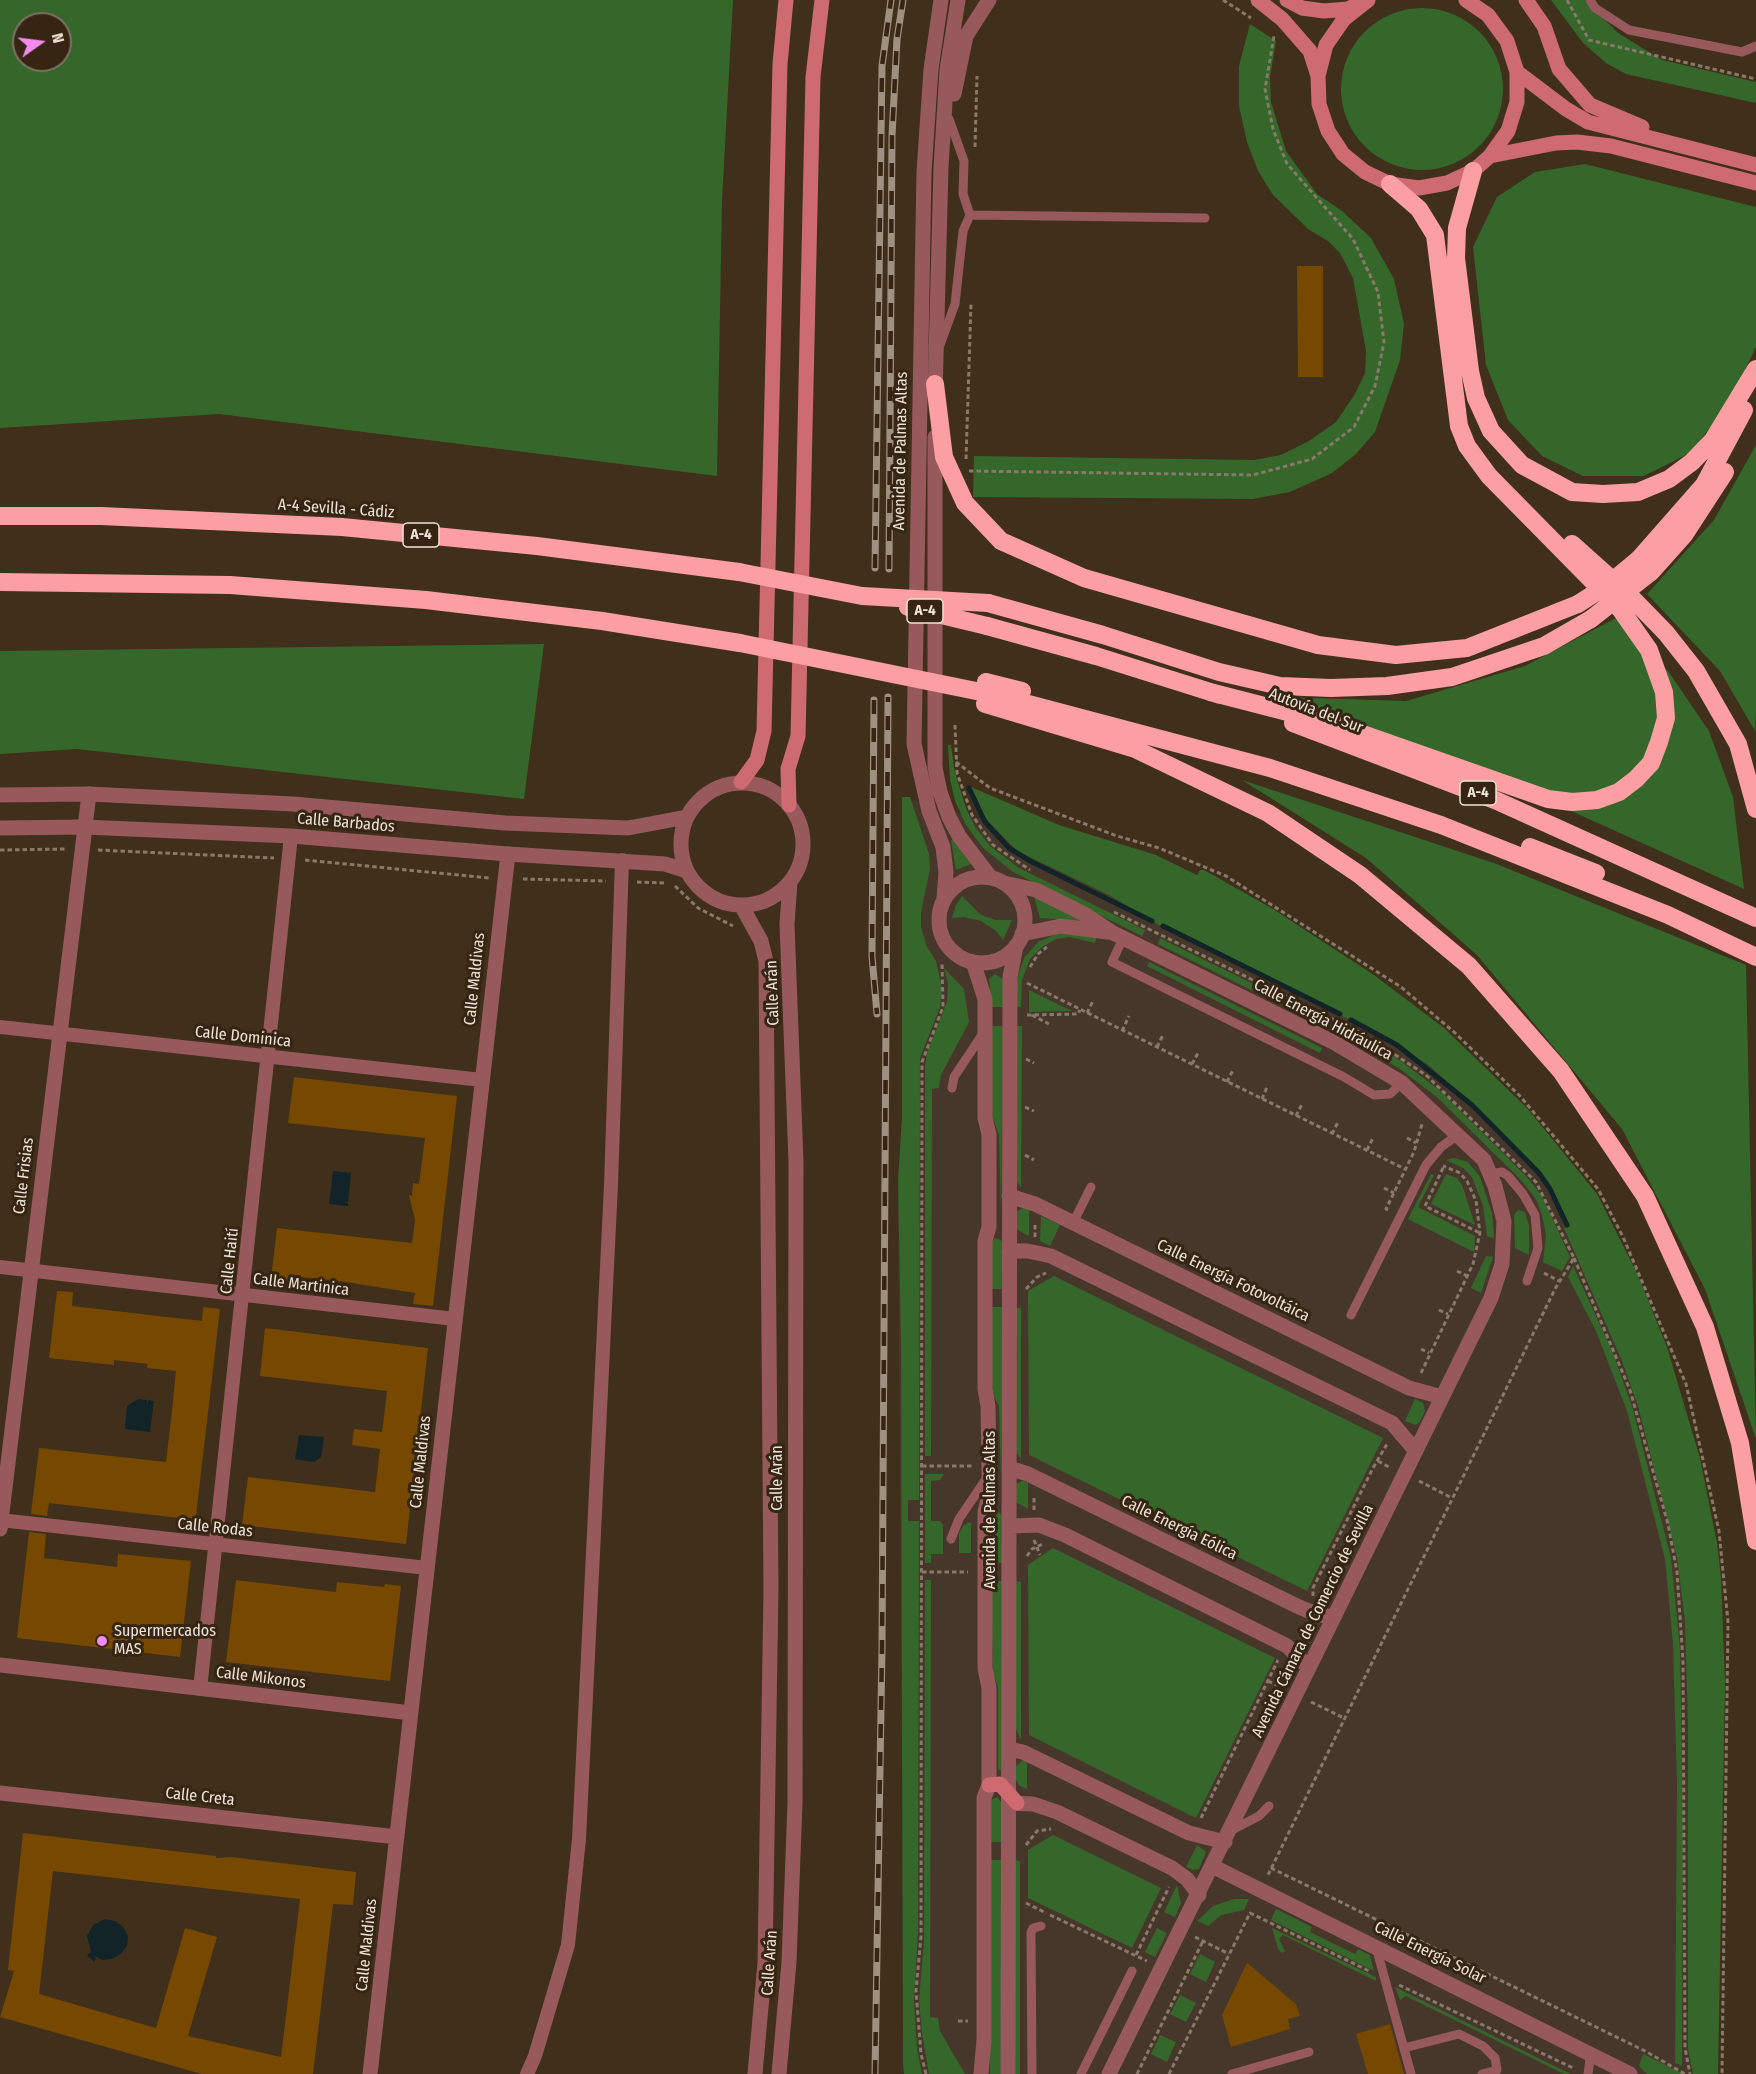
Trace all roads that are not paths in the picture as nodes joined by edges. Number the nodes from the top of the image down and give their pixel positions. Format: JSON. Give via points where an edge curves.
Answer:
{"nodes":[{"id":1,"x":786,"y":0,"type":"edge"},
{"id":2,"x":822,"y":0,"type":"edge"},
{"id":3,"x":941,"y":0,"type":"edge"},
{"id":4,"x":958,"y":0,"type":"edge"},
{"id":5,"x":989,"y":0,"type":"edge"},
{"id":6,"x":1258,"y":0,"type":"edge"},
{"id":7,"x":1287,"y":0,"type":"edge"},
{"id":8,"x":1367,"y":0,"type":"edge"},
{"id":9,"x":1466,"y":0,"type":"edge"},
{"id":10,"x":1526,"y":0,"type":"edge"},
{"id":11,"x":1590,"y":0,"type":"edge"},
{"id":12,"x":1756,"y":46,"type":"edge"},
{"id":13,"x":1516,"y":72,"type":"junction"},
{"id":14,"x":1318,"y":76,"type":"junction"},
{"id":15,"x":949,"y":120,"type":"junction"},
{"id":16,"x":1678,"y":143,"type":"junction"},
{"id":17,"x":1490,"y":156,"type":"junction"},
{"id":18,"x":1756,"y":165,"type":"edge"},
{"id":19,"x":941,"y":167,"type":"junction"},
{"id":20,"x":1473,"y":171,"type":"junction"},
{"id":21,"x":1390,"y":183,"type":"junction"},
{"id":22,"x":1756,"y":183,"type":"edge"},
{"id":23,"x":970,"y":215,"type":"junction"},
{"id":24,"x":1205,"y":218,"type":"dead end"},
{"id":25,"x":936,"y":358,"type":"junction"},
{"id":26,"x":1756,"y":369,"type":"edge"},
{"id":27,"x":1756,"y":381,"type":"edge"},
{"id":28,"x":935,"y":384,"type":"junction"},
{"id":29,"x":1455,"y":389,"type":"junction"},
{"id":30,"x":1756,"y":415,"type":"edge"},
{"id":31,"x":0,"y":516,"type":"edge"},
{"id":32,"x":1645,"y":566,"type":"junction"},
{"id":33,"x":0,"y":582,"type":"edge"},
{"id":34,"x":862,"y":597,"type":"junction"},
{"id":35,"x":1210,"y":692,"type":"junction"},
{"id":36,"x":986,"y":693,"type":"junction"},
{"id":37,"x":741,"y":782,"type":"junction"},
{"id":38,"x":88,"y":794,"type":"junction"},
{"id":39,"x":0,"y":795,"type":"edge"},
{"id":40,"x":789,"y":805,"type":"junction"},
{"id":41,"x":1756,"y":809,"type":"edge"},
{"id":42,"x":687,"y":817,"type":"junction"},
{"id":43,"x":84,"y":827,"type":"junction"},
{"id":44,"x":0,"y":828,"type":"edge"},
{"id":45,"x":291,"y":836,"type":"junction"},
{"id":46,"x":508,"y":854,"type":"junction"},
{"id":47,"x":622,"y":861,"type":"junction"},
{"id":48,"x":687,"y":871,"type":"junction"},
{"id":49,"x":997,"y":880,"type":"junction"},
{"id":50,"x":790,"y":882,"type":"junction"},
{"id":51,"x":944,"y":898,"type":"junction"},
{"id":52,"x":741,"y":905,"type":"junction"},
{"id":53,"x":1756,"y":918,"type":"edge"},
{"id":54,"x":1118,"y":936,"type":"junction"},
{"id":55,"x":1019,"y":940,"type":"junction"},
{"id":56,"x":1749,"y":947,"type":"edge"},
{"id":57,"x":973,"y":962,"type":"junction"},
{"id":58,"x":0,"y":1027,"type":"edge"},
{"id":59,"x":986,"y":1030,"type":"junction"},
{"id":60,"x":60,"y":1033,"type":"junction"},
{"id":61,"x":268,"y":1056,"type":"junction"},
{"id":62,"x":482,"y":1080,"type":"junction"},
{"id":63,"x":1402,"y":1083,"type":"junction"},
{"id":64,"x":952,"y":1088,"type":"dead end"},
{"id":65,"x":1459,"y":1134,"type":"junction"},
{"id":66,"x":1491,"y":1174,"type":"junction"},
{"id":67,"x":1091,"y":1187,"type":"dead end"},
{"id":68,"x":1009,"y":1196,"type":"junction"},
{"id":69,"x":1074,"y":1223,"type":"junction"},
{"id":70,"x":989,"y":1227,"type":"junction"},
{"id":71,"x":1014,"y":1247,"type":"junction"},
{"id":72,"x":0,"y":1267,"type":"edge"},
{"id":73,"x":31,"y":1271,"type":"junction"},
{"id":74,"x":1527,"y":1281,"type":"dead end"},
{"id":75,"x":242,"y":1295,"type":"junction"},
{"id":76,"x":1351,"y":1315,"type":"dead end"},
{"id":77,"x":455,"y":1319,"type":"junction"},
{"id":78,"x":1443,"y":1397,"type":"junction"},
{"id":79,"x":1416,"y":1451,"type":"junction"},
{"id":80,"x":1009,"y":1468,"type":"junction"},
{"id":81,"x":989,"y":1471,"type":"junction"},
{"id":82,"x":989,"y":1496,"type":"junction"},
{"id":83,"x":1009,"y":1509,"type":"junction"},
{"id":84,"x":0,"y":1523,"type":"edge"},
{"id":85,"x":1031,"y":1524,"type":"junction"},
{"id":86,"x":1009,"y":1526,"type":"junction"},
{"id":87,"x":951,"y":1539,"type":"dead end"},
{"id":88,"x":1756,"y":1541,"type":"edge"},
{"id":89,"x":216,"y":1544,"type":"junction"},
{"id":90,"x":427,"y":1568,"type":"junction"},
{"id":91,"x":1334,"y":1617,"type":"junction"},
{"id":92,"x":0,"y":1665,"type":"edge"},
{"id":93,"x":1309,"y":1668,"type":"junction"},
{"id":94,"x":200,"y":1689,"type":"junction"},
{"id":95,"x":411,"y":1713,"type":"junction"},
{"id":96,"x":1009,"y":1749,"type":"junction"},
{"id":97,"x":989,"y":1785,"type":"junction"},
{"id":98,"x":0,"y":1793,"type":"edge"},
{"id":99,"x":1011,"y":1799,"type":"junction"},
{"id":100,"x":1269,"y":1806,"type":"dead end"},
{"id":101,"x":1228,"y":1836,"type":"junction"},
{"id":102,"x":397,"y":1837,"type":"junction"},
{"id":103,"x":1214,"y":1867,"type":"junction"},
{"id":104,"x":1198,"y":1894,"type":"junction"},
{"id":105,"x":1041,"y":1926,"type":"dead end"},
{"id":106,"x":1376,"y":1947,"type":"junction"},
{"id":107,"x":1132,"y":1971,"type":"dead end"},
{"id":108,"x":1404,"y":2048,"type":"junction"},
{"id":109,"x":1309,"y":2052,"type":"dead end"},
{"id":110,"x":1591,"y":2052,"type":"junction"},
{"id":111,"x":1584,"y":2073,"type":"edge"},
{"id":112,"x":370,"y":2074,"type":"edge"},
{"id":113,"x":526,"y":2074,"type":"edge"},
{"id":114,"x":756,"y":2074,"type":"edge"},
{"id":115,"x":779,"y":2074,"type":"edge"},
{"id":116,"x":981,"y":2074,"type":"edge"},
{"id":117,"x":1008,"y":2074,"type":"edge"},
{"id":118,"x":1032,"y":2074,"type":"edge"},
{"id":119,"x":1081,"y":2074,"type":"edge"},
{"id":120,"x":1109,"y":2074,"type":"edge"},
{"id":121,"x":1232,"y":2074,"type":"edge"},
{"id":122,"x":1411,"y":2074,"type":"edge"},
{"id":123,"x":1482,"y":2074,"type":"edge"},
{"id":124,"x":1630,"y":2074,"type":"edge"}],
"edges":[{"from":1,"to":37,"type":"main road","via":[[780,64],[764,731],[757,760]]},
{"from":2,"to":40,"type":"main road","via":[[813,77],[798,736],[788,769]]},
{"from":3,"to":51,"type":"street","name":"Avenida de Palmas Altas","via":[[931,69],[924,172],[914,744],[929,811],[943,847]]},
{"from":4,"to":19,"type":"street","name":"Avenida de Palmas Altas","via":[[947,70]]},
{"from":5,"to":15,"type":"street","via":[[966,36]]},
{"from":6,"to":14,"type":"main road","via":[[1282,19],[1310,51]]},
{"from":7,"to":8,"type":"main road","via":[[1302,8],[1324,11],[1347,9]]},
{"from":8,"to":14,"type":"main road","via":[[1344,19],[1326,45]]},
{"from":9,"to":13,"type":"main road","via":[[1488,15],[1507,41]]},
{"from":10,"to":16,"type":"main road","via":[[1544,26],[1559,69],[1590,105]]},
{"from":11,"to":12,"type":"lane","via":[[1629,30],[1743,52]]},
{"from":13,"to":16,"type":"main road","via":[[1588,122]]},
{"from":13,"to":17,"type":"main road","via":[[1517,102],[1508,131]]},
{"from":14,"to":21,"type":"main road","via":[[1319,104],[1338,147],[1365,172]]},
{"from":15,"to":19,"type":"street"},
{"from":15,"to":23,"type":"lane","via":[[964,160],[963,194]]},
{"from":16,"to":18,"type":"main road"},
{"from":17,"to":20,"type":"main road"},
{"from":17,"to":22,"type":"main road","via":[[1577,142],[1611,146]]},
{"from":19,"to":25,"type":"street","name":"Avenida de Palmas Altas"},
{"from":20,"to":21,"type":"main road","via":[[1447,183],[1419,188]]},
{"from":20,"to":26,"type":"highway","via":[[1457,228],[1456,258],[1470,371],[1476,398],[1491,430],[1522,465],[1572,492],[1638,492],[1669,479],[1692,462],[1713,440]]},
{"from":21,"to":29,"type":"highway","via":[[1419,209],[1435,236]]},
{"from":23,"to":24,"type":"lane"},
{"from":23,"to":25,"type":"lane","via":[[963,231],[955,304]]},
{"from":25,"to":28,"type":"street","name":"Avenida de Palmas Altas"},
{"from":27,"to":32,"type":"highway","via":[[1704,485]]},
{"from":28,"to":32,"type":"highway","bridge":true,"via":[[944,457],[965,503],[1001,541],[1084,578],[1318,645],[1396,656],[1467,648],[1578,604]]},
{"from":28,"to":49,"type":"street","name":"Avenida de Palmas Altas","via":[[934,767],[954,826]]},
{"from":29,"to":35,"type":"highway","via":[[1463,436],[1489,476],[1621,610],[1649,650],[1664,693],[1666,718],[1651,763],[1619,792],[1597,800],[1548,799],[1334,724]]},
{"from":29,"to":41,"type":"highway","via":[[1467,421],[1495,467],[1548,522],[1629,595],[1696,671],[1738,744]]},
{"from":30,"to":32,"type":"highway","via":[[1715,492],[1684,535]]},
{"from":31,"to":34,"type":"highway","name":"A-4 Sevilla - Cádiz","number":"A-4","bridge":true,"via":[[101,516],[342,527],[537,546],[739,572]]},
{"from":32,"to":34,"type":"highway","bridge":true,"via":[[1591,619],[1544,646],[1452,677],[1387,686],[1280,686],[1219,672],[988,603]]},
{"from":33,"to":36,"type":"highway","bridge":true,"via":[[230,585],[426,600],[602,621],[740,643]]},
{"from":34,"to":35,"type":"highway","name":"Autovía del Sur","number":"A-4","bridge":true,"via":[[987,626]]},
{"from":35,"to":53,"type":"highway","name":"Autovía del Sur","number":"A-4","via":[[1495,800]]},
{"from":36,"to":56,"type":"highway","via":[[1270,768],[1430,821]]},
{"from":36,"to":88,"type":"highway","via":[[1135,749],[1268,813],[1360,875],[1469,966],[1561,1071],[1645,1196],[1705,1327],[1740,1443]]},
{"from":37,"to":40,"type":"street","via":[[776,792]]},
{"from":37,"to":42,"type":"street","via":[[718,787],[700,799]]},
{"from":38,"to":39,"type":"street","name":"Calle Barbados"},
{"from":38,"to":42,"type":"street","name":"Calle Barbados","via":[[628,828]]},
{"from":38,"to":43,"type":"street","name":"Calle Frisias"},
{"from":40,"to":50,"type":"street","via":[[802,829],[802,857]]},
{"from":42,"to":48,"type":"street","via":[[681,844]]},
{"from":43,"to":44,"type":"street","name":"Calle Barbados"},
{"from":43,"to":45,"type":"street","name":"Calle Barbados"},
{"from":43,"to":60,"type":"street","name":"Calle Frisias"},
{"from":45,"to":46,"type":"street","name":"Calle Barbados"},
{"from":45,"to":61,"type":"street","name":"Calle Haití"},
{"from":46,"to":47,"type":"street","name":"Calle Barbados"},
{"from":46,"to":62,"type":"street","name":"Calle Maldivas"},
{"from":47,"to":48,"type":"street","name":"Calle Barbados","via":[[665,864]]},
{"from":47,"to":113,"type":"street","via":[[611,1185],[579,1839],[568,1945]]},
{"from":48,"to":52,"type":"street","via":[[710,895]]},
{"from":49,"to":51,"type":"street","via":[[969,878]]},
{"from":49,"to":54,"type":"street","name":"Calle Energía Hidráulica","via":[[1036,890]]},
{"from":49,"to":55,"type":"street","via":[[1012,889],[1022,905],[1024,925]]},
{"from":50,"to":52,"type":"street","via":[[768,899]]},
{"from":50,"to":115,"type":"street","name":"Calle Arán","via":[[787,924],[796,1162],[795,1803],[789,1962]]},
{"from":51,"to":57,"type":"street","via":[[939,918],[942,938],[955,953]]},
{"from":52,"to":114,"type":"street","name":"Calle Arán","via":[[761,941],[766,960],[771,1589],[765,1963]]},
{"from":54,"to":55,"type":"street","name":"Calle Energía Hidráulica","via":[[1069,926],[1052,927]]},
{"from":54,"to":63,"type":"street","name":"Calle Energía Hidráulica","via":[[1335,1043]]},
{"from":54,"to":63,"type":"lane","via":[[1112,962],[1374,1095],[1385,1096]]},
{"from":55,"to":57,"type":"street","via":[[992,962]]},
{"from":55,"to":68,"type":"street","name":"Avenida de Palmas Altas","via":[[1010,977]]},
{"from":57,"to":59,"type":"street","name":"Avenida de Palmas Altas","via":[[983,990]]},
{"from":58,"to":60,"type":"street","name":"Calle Dominica"},
{"from":59,"to":64,"type":"lane","via":[[954,1077]]},
{"from":59,"to":70,"type":"street","name":"Avenida de Palmas Altas"},
{"from":60,"to":61,"type":"street","name":"Calle Dominica"},
{"from":60,"to":73,"type":"street","name":"Calle Frisias"},
{"from":61,"to":62,"type":"street","name":"Calle Dominica"},
{"from":61,"to":75,"type":"street","name":"Calle Haití"},
{"from":62,"to":77,"type":"street","name":"Calle Maldivas"},
{"from":63,"to":65,"type":"street","name":"Calle Energía Hidráulica"},
{"from":65,"to":66,"type":"street","name":"Calle Energía Hidráulica","via":[[1484,1160]]},
{"from":65,"to":76,"type":"lane","via":[[1426,1165]]},
{"from":66,"to":74,"type":"lane","via":[[1502,1172],[1508,1176],[1535,1215],[1538,1248]]},
{"from":66,"to":78,"type":"street","name":"Avenida Cámara de Comercio de Sevilla","via":[[1503,1221],[1502,1264],[1491,1298]]},
{"from":67,"to":69,"type":"lane"},
{"from":68,"to":69,"type":"street","name":"Calle Energía Fotovoltáica"},
{"from":68,"to":71,"type":"street","name":"Avenida de Palmas Altas"},
{"from":69,"to":78,"type":"street","name":"Calle Energía Fotovoltáica","via":[[1409,1388]]},
{"from":70,"to":71,"type":"street","via":[[1002,1229]]},
{"from":70,"to":81,"type":"street","name":"Avenida de Palmas Altas","via":[[985,1241]]},
{"from":71,"to":79,"type":"street","via":[[1050,1256],[1392,1423]]},
{"from":71,"to":80,"type":"street","name":"Avenida de Palmas Altas"},
{"from":72,"to":73,"type":"street","name":"Calle Martinica"},
{"from":73,"to":75,"type":"street","name":"Calle Martinica"},
{"from":73,"to":84,"type":"street","name":"Calle Frisias"},
{"from":75,"to":77,"type":"street","name":"Calle Martinica"},
{"from":75,"to":89,"type":"street","name":"Calle Haití"},
{"from":77,"to":90,"type":"street","name":"Calle Maldivas"},
{"from":78,"to":79,"type":"street","name":"Avenida Cámara de Comercio de Sevilla"},
{"from":79,"to":91,"type":"street","name":"Avenida Cámara de Comercio de Sevilla"},
{"from":80,"to":83,"type":"street","name":"Avenida de Palmas Altas"},
{"from":80,"to":91,"type":"street","name":"Calle Energía Eólica","via":[[1299,1607]]},
{"from":81,"to":82,"type":"street","name":"Avenida de Palmas Altas"},
{"from":81,"to":87,"type":"lane"},
{"from":82,"to":83,"type":"street","via":[[999,1496]]},
{"from":82,"to":97,"type":"street","name":"Avenida de Palmas Altas","via":[[985,1512]]},
{"from":83,"to":85,"type":"street"},
{"from":83,"to":86,"type":"street","name":"Avenida de Palmas Altas"},
{"from":84,"to":89,"type":"street","name":"Calle Rodas"},
{"from":85,"to":86,"type":"street"},
{"from":85,"to":93,"type":"street","via":[[1065,1535],[1282,1644]]},
{"from":86,"to":96,"type":"street","name":"Avenida de Palmas Altas"},
{"from":89,"to":90,"type":"street","name":"Calle Rodas"},
{"from":89,"to":94,"type":"street","name":"Calle Haití"},
{"from":90,"to":95,"type":"street","name":"Calle Maldivas"},
{"from":91,"to":93,"type":"street","name":"Avenida Cámara de Comercio de Sevilla"},
{"from":92,"to":94,"type":"street","name":"Calle Mikonos"},
{"from":93,"to":101,"type":"street","name":"Avenida Cámara de Comercio de Sevilla"},
{"from":94,"to":95,"type":"street","name":"Calle Mikonos"},
{"from":95,"to":102,"type":"street","name":"Calle Maldivas"},
{"from":96,"to":99,"type":"street","name":"Avenida de Palmas Altas"},
{"from":96,"to":101,"type":"street","via":[[1023,1752],[1189,1833]]},
{"from":97,"to":99,"type":"main road","via":[[1000,1785]]},
{"from":97,"to":116,"type":"street","name":"Avenida de Palmas Altas","via":[[984,1798]]},
{"from":98,"to":102,"type":"street","name":"Calle Creta"},
{"from":99,"to":104,"type":"street","via":[[1057,1812],[1172,1868]]},
{"from":99,"to":117,"type":"street","name":"Avenida de Palmas Altas"},
{"from":100,"to":101,"type":"lane"},
{"from":101,"to":103,"type":"street","name":"Avenida Cámara de Comercio de Sevilla"},
{"from":102,"to":112,"type":"street","name":"Calle Maldivas"},
{"from":103,"to":104,"type":"street","name":"Avenida Cámara de Comercio de Sevilla"},
{"from":103,"to":106,"type":"street","name":"Calle Energía Solar"},
{"from":104,"to":120,"type":"street","name":"Avenida Cámara de Comercio de Sevilla"},
{"from":105,"to":118,"type":"lane","via":[[1033,1928],[1031,1934]]},
{"from":106,"to":108,"type":"lane"},
{"from":106,"to":110,"type":"street","name":"Calle Energía Solar"},
{"from":107,"to":119,"type":"lane"},
{"from":108,"to":122,"type":"lane"},
{"from":108,"to":123,"type":"lane","via":[[1459,2034],[1483,2046],[1495,2058],[1497,2070]]},
{"from":109,"to":121,"type":"lane"},
{"from":110,"to":111,"type":"lane"},
{"from":110,"to":124,"type":"street","name":"Calle Energía Solar"}]}
